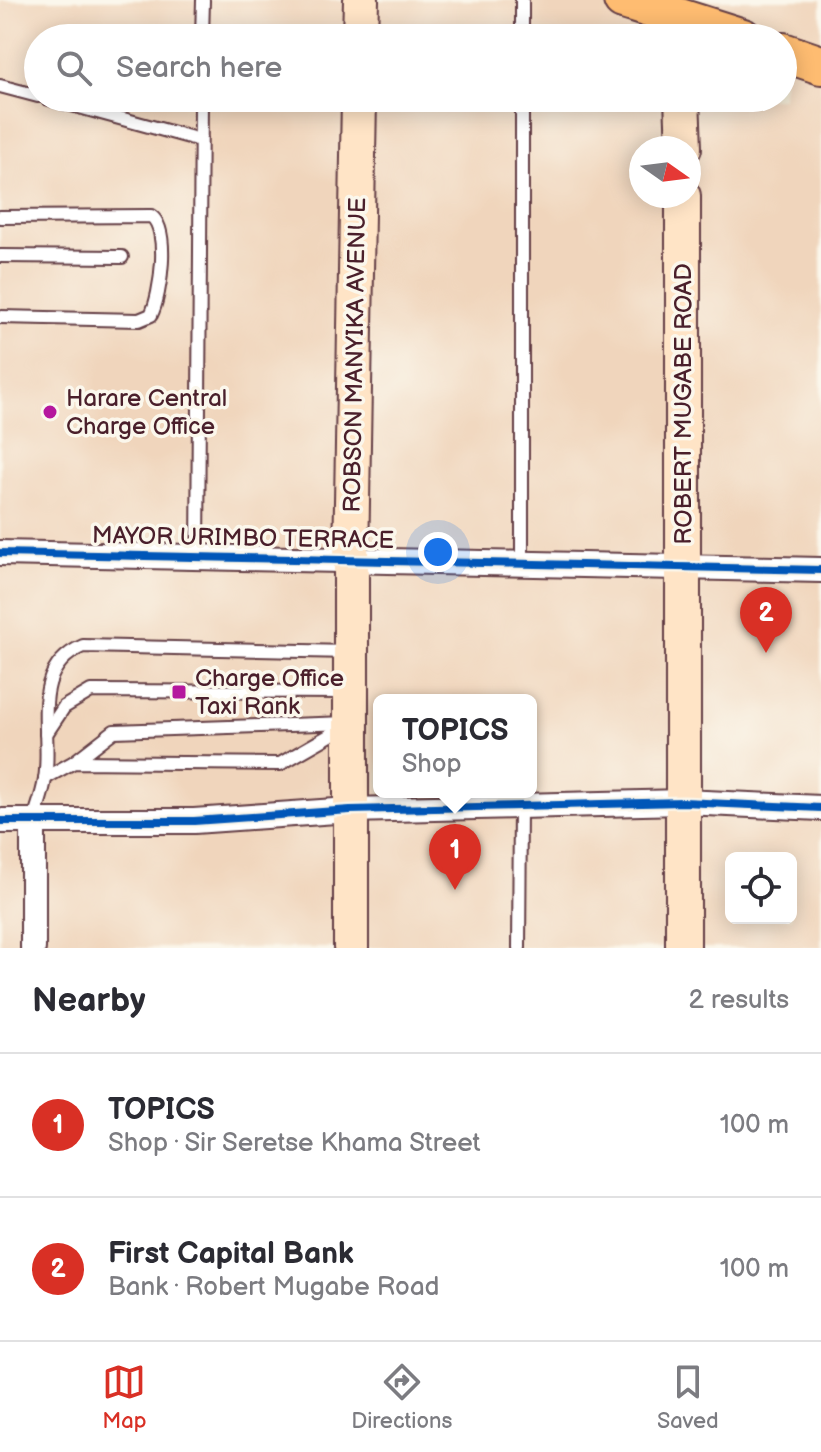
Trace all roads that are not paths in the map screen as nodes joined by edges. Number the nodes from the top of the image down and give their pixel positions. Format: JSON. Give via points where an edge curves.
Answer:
{"nodes":[{"id":1,"x":203,"y":0,"type":"edge"},
{"id":2,"x":361,"y":0,"type":"edge"},
{"id":3,"x":522,"y":0,"type":"edge"},
{"id":4,"x":623,"y":0,"type":"edge"},
{"id":5,"x":680,"y":18,"type":"edge"},
{"id":6,"x":202,"y":24,"type":"edge"},
{"id":7,"x":360,"y":24,"type":"edge"},
{"id":8,"x":522,"y":24,"type":"edge"},
{"id":9,"x":797,"y":57,"type":"edge"},
{"id":10,"x":821,"y":65,"type":"edge"},
{"id":11,"x":0,"y":86,"type":"edge"},
{"id":12,"x":24,"y":92,"type":"edge"},
{"id":13,"x":97,"y":112,"type":"edge"},
{"id":14,"x":201,"y":112,"type":"edge"},
{"id":15,"x":359,"y":112,"type":"edge"},
{"id":16,"x":522,"y":112,"type":"edge"},
{"id":17,"x":683,"y":112,"type":"edge"},
{"id":18,"x":684,"y":136,"type":"edge"},
{"id":19,"x":200,"y":140,"type":"junction"},
{"id":20,"x":683,"y":208,"type":"edge"},
{"id":21,"x":0,"y":217,"type":"edge"},
{"id":22,"x":0,"y":256,"type":"edge"},
{"id":23,"x":122,"y":257,"type":"dead end"},
{"id":24,"x":0,"y":317,"type":"edge"},
{"id":25,"x":0,"y":553,"type":"edge"},
{"id":26,"x":198,"y":557,"type":"junction"},
{"id":27,"x":351,"y":560,"type":"junction"},
{"id":28,"x":522,"y":565,"type":"junction"},
{"id":29,"x":683,"y":569,"type":"junction"},
{"id":30,"x":821,"y":570,"type":"edge"},
{"id":31,"x":352,"y":652,"type":"junction"},
{"id":32,"x":351,"y":708,"type":"junction"},
{"id":33,"x":46,"y":734,"type":"junction"},
{"id":34,"x":74,"y":762,"type":"junction"},
{"id":35,"x":45,"y":778,"type":"junction"},
{"id":36,"x":683,"y":802,"type":"junction"},
{"id":37,"x":520,"y":807,"type":"junction"},
{"id":38,"x":821,"y":808,"type":"edge"},
{"id":39,"x":350,"y":810,"type":"junction"},
{"id":40,"x":0,"y":821,"type":"edge"},
{"id":41,"x":33,"y":822,"type":"junction"},
{"id":42,"x":33,"y":948,"type":"edge"},
{"id":43,"x":351,"y":948,"type":"edge"},
{"id":44,"x":519,"y":948,"type":"edge"},
{"id":45,"x":683,"y":948,"type":"edge"}],
"edges":[{"from":1,"to":6,"type":"lane"},
{"from":2,"to":7,"type":"main road"},
{"from":3,"to":8,"type":"lane"},
{"from":4,"to":5,"type":"main road"},
{"from":9,"to":10,"type":"main road"},
{"from":11,"to":12,"type":"lane"},
{"from":13,"to":19,"type":"lane"},
{"from":14,"to":19,"type":"lane"},
{"from":15,"to":27,"type":"main road","name":"ROBSON MANYIKA AVENUE"},
{"from":16,"to":28,"type":"lane"},
{"from":17,"to":18,"type":"main road"},
{"from":19,"to":26,"type":"lane"},
{"from":20,"to":29,"type":"main road","name":"ROBERT MUGABE ROAD"},
{"from":21,"to":24,"type":"lane","via":[[151,216],[163,232],[157,303],[151,315],[139,320]]},
{"from":22,"to":23,"type":"lane"},
{"from":25,"to":26,"type":"street","name":"MAYOR URIMBO TERRACE"},
{"from":26,"to":27,"type":"street","name":"MAYOR URIMBO TERRACE"},
{"from":27,"to":28,"type":"street","name":"MAYOR URIMBO TERRACE"},
{"from":27,"to":31,"type":"main road","name":"ROBSON MANYIKA AVENUE"},
{"from":28,"to":29,"type":"street","name":"MAYOR URIMBO TERRACE"},
{"from":29,"to":30,"type":"street","name":"MAYOR URIMBO TERRACE"},
{"from":29,"to":36,"type":"main road","name":"ROBERT MUGABE ROAD"},
{"from":31,"to":32,"type":"main road","name":"ROBSON MANYIKA AVENUE"},
{"from":31,"to":33,"type":"lane","via":[[83,646],[56,665],[46,688]]},
{"from":32,"to":33,"type":"lane","via":[[91,691],[64,707]]},
{"from":32,"to":34,"type":"lane","via":[[114,731]]},
{"from":32,"to":34,"type":"lane","via":[[280,764]]},
{"from":32,"to":39,"type":"main road","name":"ROBSON MANYIKA AVENUE"},
{"from":33,"to":35,"type":"lane"},
{"from":34,"to":35,"type":"lane"},
{"from":35,"to":41,"type":"lane"},
{"from":36,"to":37,"type":"street"},
{"from":36,"to":38,"type":"street"},
{"from":36,"to":45,"type":"main road","name":"ROBERT MUGABE ROAD"},
{"from":37,"to":39,"type":"street"},
{"from":37,"to":44,"type":"lane"},
{"from":39,"to":41,"type":"street","via":[[194,821]]},
{"from":39,"to":43,"type":"main road","name":"ROBSON MANYIKA AVENUE"},
{"from":40,"to":41,"type":"street"},
{"from":41,"to":42,"type":"street"}]}
